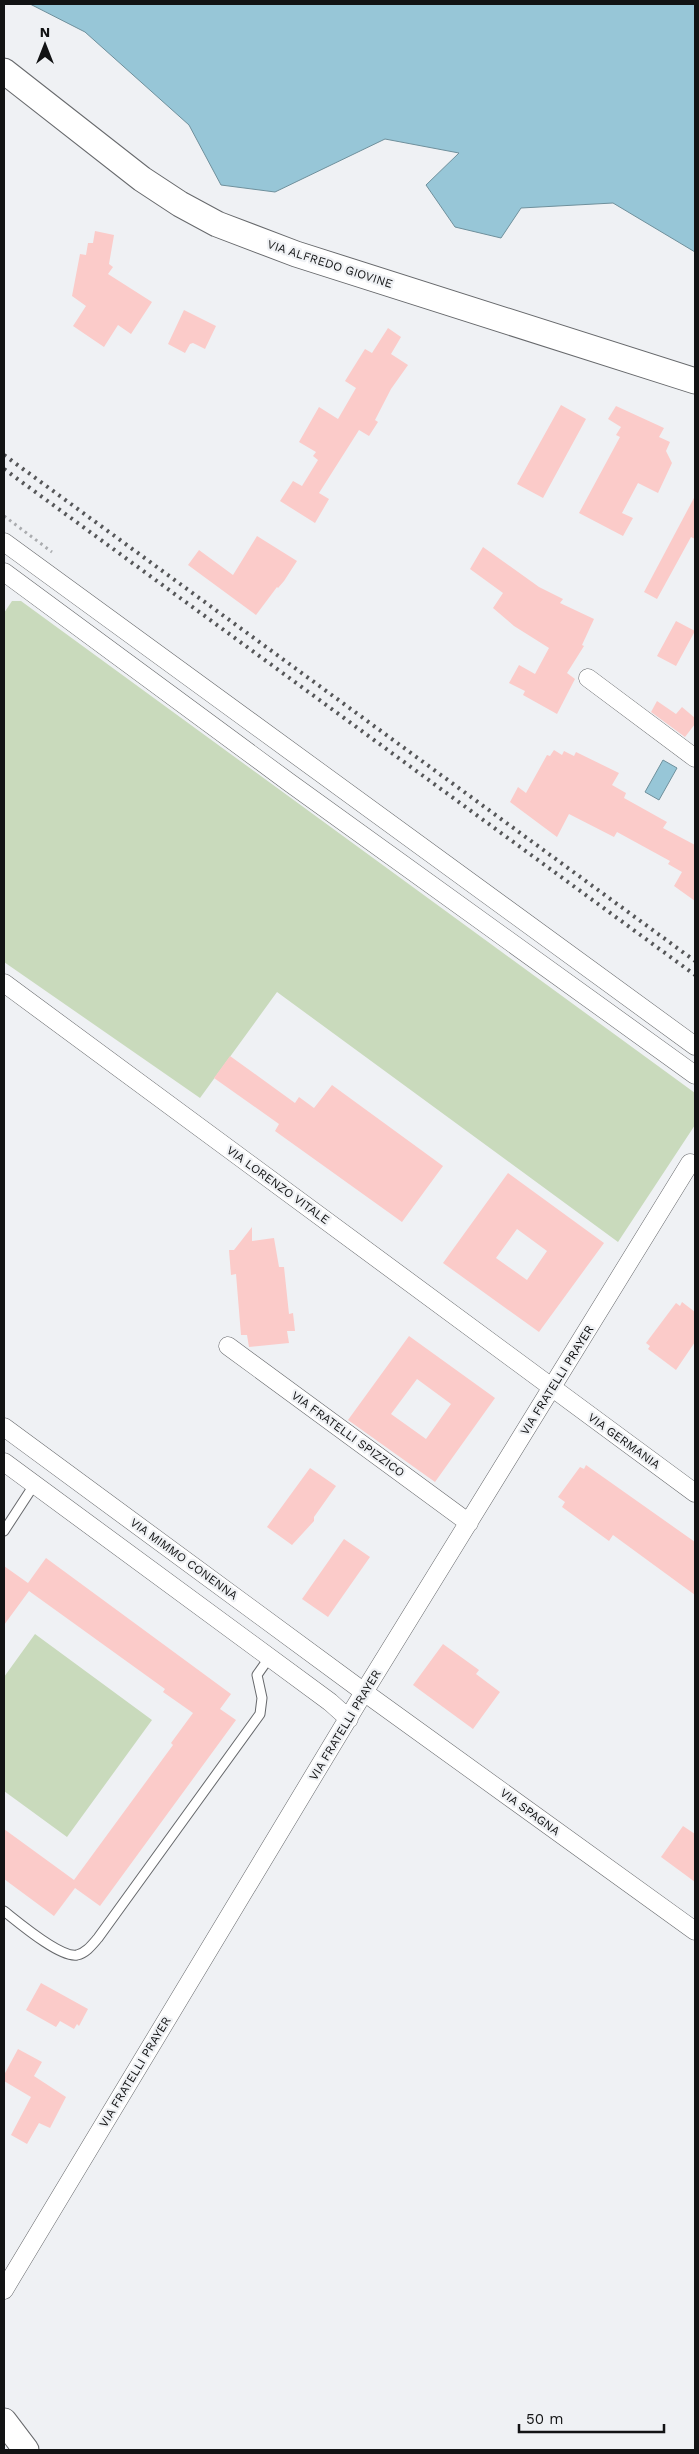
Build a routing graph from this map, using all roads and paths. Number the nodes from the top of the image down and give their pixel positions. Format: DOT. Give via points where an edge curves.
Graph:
graph roads {
  1 [pos="4,70"];
  2 [pos="695,381"];
  3 [pos="4,542"];
  4 [pos="20,554"];
  5 [pos="4,573"];
  6 [pos="588,678"];
  7 [pos="695,758"];
  8 [pos="4,983"];
  9 [pos="695,1046"];
  10 [pos="695,1075"];
  11 [pos="690,1163"];
  12 [pos="228,1346"];
  13 [pos="552,1388"];
  14 [pos="4,1427"];
  15 [pos="22,1441"];
  16 [pos="51,1462"];
  17 [pos="6,1463"];
  18 [pos="34,1485"];
  19 [pos="695,1493"];
  20 [pos="469,1523"];
  21 [pos="4,1531"];
  22 [pos="269,1658"];
  23 [pos="364,1692"];
  24 [pos="349,1719"];
  25 [pos="4,1911"];
  26 [pos="695,1931"];
  27 [pos="4,2290"];
  28 [pos="4,2421"];
  29 [pos="26,2450"];
  1 -- 2 [label="main road, VIA ALFREDO GIOVINE" via="142,179 217,224 296,254"];
  3 -- 4 [label="street"];
  4 -- 5 [label="street"];
  4 -- 9 [label="street"];
  5 -- 10 [label="street"];
  6 -- 7 [label="street"];
  8 -- 13 [label="street, VIA LORENZO VITALE"];
  11 -- 13 [label="street, VIA FRATELLI PRAYER"];
  12 -- 20 [label="street, VIA FRATELLI SPIZZICO"];
  13 -- 19 [label="street, VIA GERMANIA"];
  13 -- 20 [label="street, VIA FRATELLI PRAYER"];
  14 -- 15 [label="street, VIA MIMMO CONENNA"];
  15 -- 16 [label="street, VIA MIMMO CONENNA"];
  15 -- 17 [label="street"];
  16 -- 18 [label="street"];
  16 -- 23 [label="street, VIA MIMMO CONENNA"];
  17 -- 18 [label="street"];
  18 -- 21 [label="lane"];
  18 -- 22 [label="street"];
  20 -- 23 [label="street, VIA FRATELLI PRAYER"];
  22 -- 24 [label="street"];
  22 -- 25 [label="lane" via="256,1676 262,1698 260,1714 86,1951 78,1955 69,1954 48,1944"];
  23 -- 24 [label="street, VIA FRATELLI PRAYER"];
  23 -- 26 [label="street, VIA SPAGNA"];
  24 -- 27 [label="street, VIA FRATELLI PRAYER"];
  28 -- 29 [label="main road"];
}
